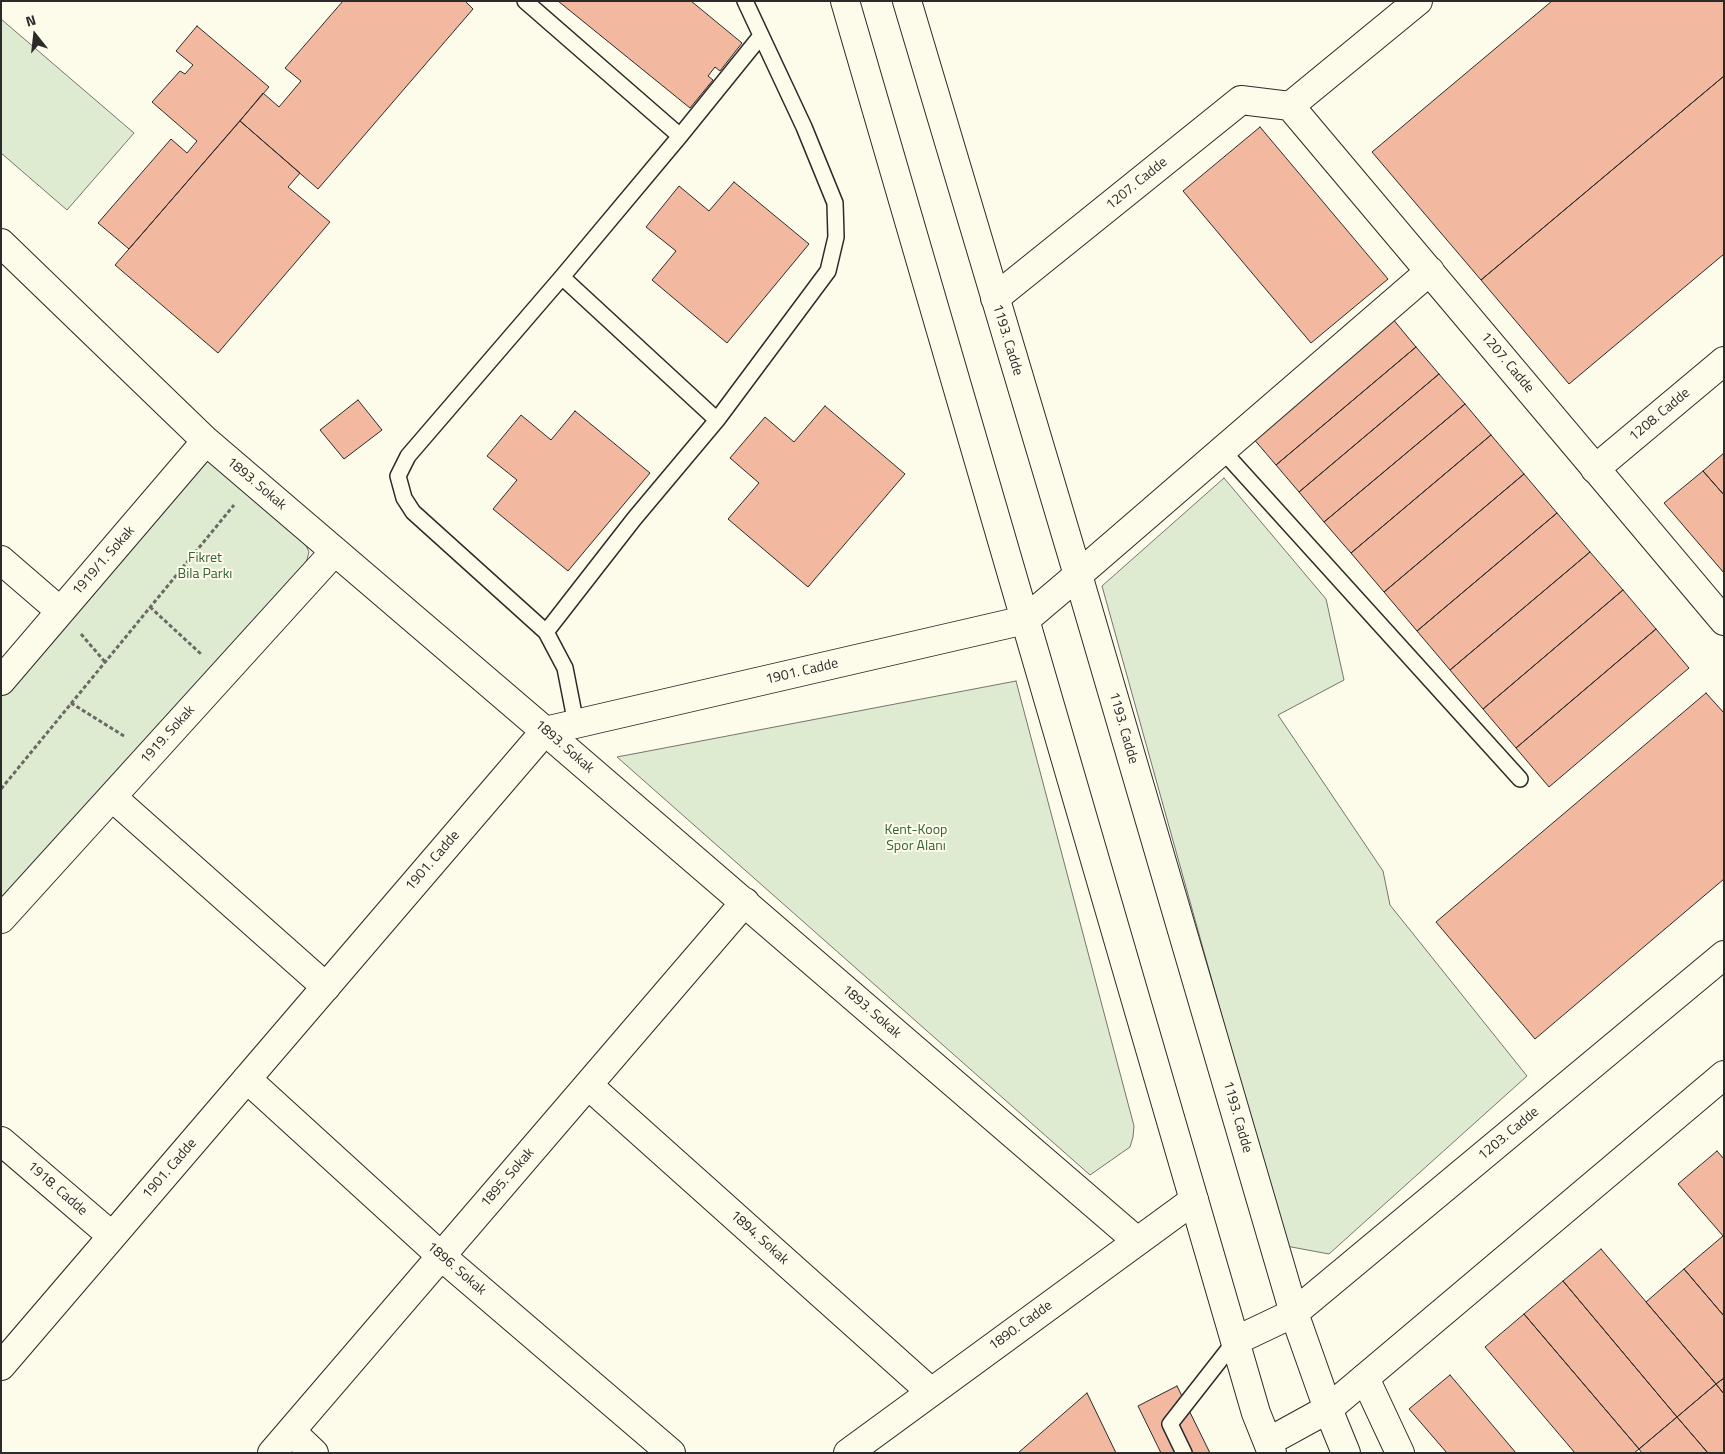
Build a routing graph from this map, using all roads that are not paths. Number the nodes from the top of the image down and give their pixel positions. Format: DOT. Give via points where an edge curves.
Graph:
graph roads {
  1 [pos="525,1"];
  2 [pos="745,1"];
  3 [pos="845,1"];
  4 [pos="907,1"];
  5 [pos="1418,1"];
  6 [pos="760,37"];
  7 [pos="1290,106"];
  8 [pos="680,136"];
  9 [pos="1,243"];
  10 [pos="1430,271"];
  11 [pos="562,277"];
  12 [pos="995,298"];
  13 [pos="1724,362"];
  14 [pos="717,420"];
  15 [pos="206,441"];
  16 [pos="1222,450"];
  17 [pos="1596,469"];
  18 [pos="335,551"];
  19 [pos="1,560"];
  20 [pos="1078,575"];
  21 [pos="60,611"];
  22 [pos="1025,620"];
  23 [pos="1724,621"];
  24 [pos="546,632"];
  25 [pos="1,680"];
  26 [pos="576,724"];
  27 [pos="546,731"];
  28 [pos="1520,779"];
  29 [pos="112,797"];
  30 [pos="745,902"];
  31 [pos="1,919"];
  32 [pos="1724,955"];
  33 [pos="326,987"];
  34 [pos="1724,1075"];
  35 [pos="247,1079"];
  36 [pos="588,1085"];
  37 [pos="1,1141"];
  38 [pos="1194,1200"];
  39 [pos="112,1236"];
  40 [pos="1137,1241"];
  41 [pos="441,1256"];
  42 [pos="1294,1313"];
  43 [pos="1235,1341"];
  44 [pos="1,1366"];
  45 [pos="1365,1378"];
  46 [pos="931,1392"];
  47 [pos="1328,1409"];
  48 [pos="290,1431"];
  49 [pos="1270,1447"];
  50 [pos="272,1453"];
  51 [pos="314,1453"];
  52 [pos="671,1453"];
  53 [pos="848,1453"];
  54 [pos="1184,1453"];
  55 [pos="1346,1453"];
  56 [pos="1400,1453"];
  1 -- 8 [label="lane"];
  2 -- 6 [label="lane"];
  3 -- 22 [label="street"];
  4 -- 12 [label="street, 1193. Cadde"];
  5 -- 7 [label="street"];
  6 -- 8 [label="lane"];
  6 -- 14 [label="lane" via="804,127 836,203 836,237 828,270"];
  7 -- 10 [label="street, 1207. Cadde"];
  7 -- 12 [label="street, 1207. Cadde" via="1241,100"];
  8 -- 11 [label="lane"];
  9 -- 15 [label="street, 1893. Sokak"];
  10 -- 16 [label="street"];
  10 -- 17 [label="street, 1207. Cadde"];
  11 -- 14 [label="lane"];
  11 -- 24 [label="lane" via="408,456 398,476 404,498 413,512"];
  12 -- 20 [label="street, 1193. Cadde"];
  13 -- 17 [label="street, 1208. Cadde"];
  14 -- 24 [label="lane"];
  15 -- 18 [label="street, 1893. Sokak"];
  15 -- 21 [label="street, 1919/1. Sokak"];
  16 -- 20 [label="street"];
  16 -- 28 [label="lane"];
  17 -- 23 [label="street, 1207. Cadde"];
  18 -- 27 [label="street, 1893. Sokak"];
  18 -- 29 [label="street, 1919. Sokak"];
  19 -- 21 [label="street"];
  20 -- 22 [label="street"];
  20 -- 42 [label="street, 1193. Cadde"];
  21 -- 25 [label="street, 1919/1. Sokak"];
  22 -- 26 [label="street, 1901. Cadde"];
  22 -- 38 [label="street"];
  24 -- 26 [label="lane" via="565,668"];
  26 -- 27 [label="street, 1901. Cadde"];
  27 -- 30 [label="street, 1893. Sokak"];
  27 -- 33 [label="street, 1901. Cadde"];
  29 -- 31 [label="street, 1919. Sokak"];
  29 -- 33 [label="street"];
  30 -- 36 [label="street, 1895. Sokak"];
  30 -- 40 [label="street, 1893. Sokak"];
  32 -- 42 [label="street, 1203. Cadde"];
  33 -- 35 [label="street, 1901. Cadde"];
  34 -- 45 [label="street"];
  35 -- 39 [label="street, 1901. Cadde"];
  35 -- 41 [label="street, 1896. Sokak"];
  36 -- 41 [label="street, 1895. Sokak"];
  36 -- 46 [label="street, 1894. Sokak"];
  37 -- 39 [label="street, 1918. Cadde"];
  38 -- 40 [label="street, 1890. Cadde"];
  38 -- 43 [label="street"];
  39 -- 44 [label="street, 1901. Cadde"];
  40 -- 46 [label="street, 1890. Cadde"];
  41 -- 48 [label="street, 1895. Sokak"];
  41 -- 52 [label="street, 1896. Sokak"];
  42 -- 43 [label="street, 1203. Cadde"];
  42 -- 47 [label="street, 1193. Cadde"];
  43 -- 49 [label="street" via="1256,1413"];
  43 -- 54 [label="lane" via="1170,1424"];
  45 -- 47 [label="street"];
  45 -- 56 [label="street"];
  46 -- 53 [label="street, 1890. Cadde"];
  47 -- 49 [label="street"];
  47 -- 55 [label="street, 1193. Cadde"];
  48 -- 50 [label="street, 1895. Sokak"];
  48 -- 51 [label="street"];
}
